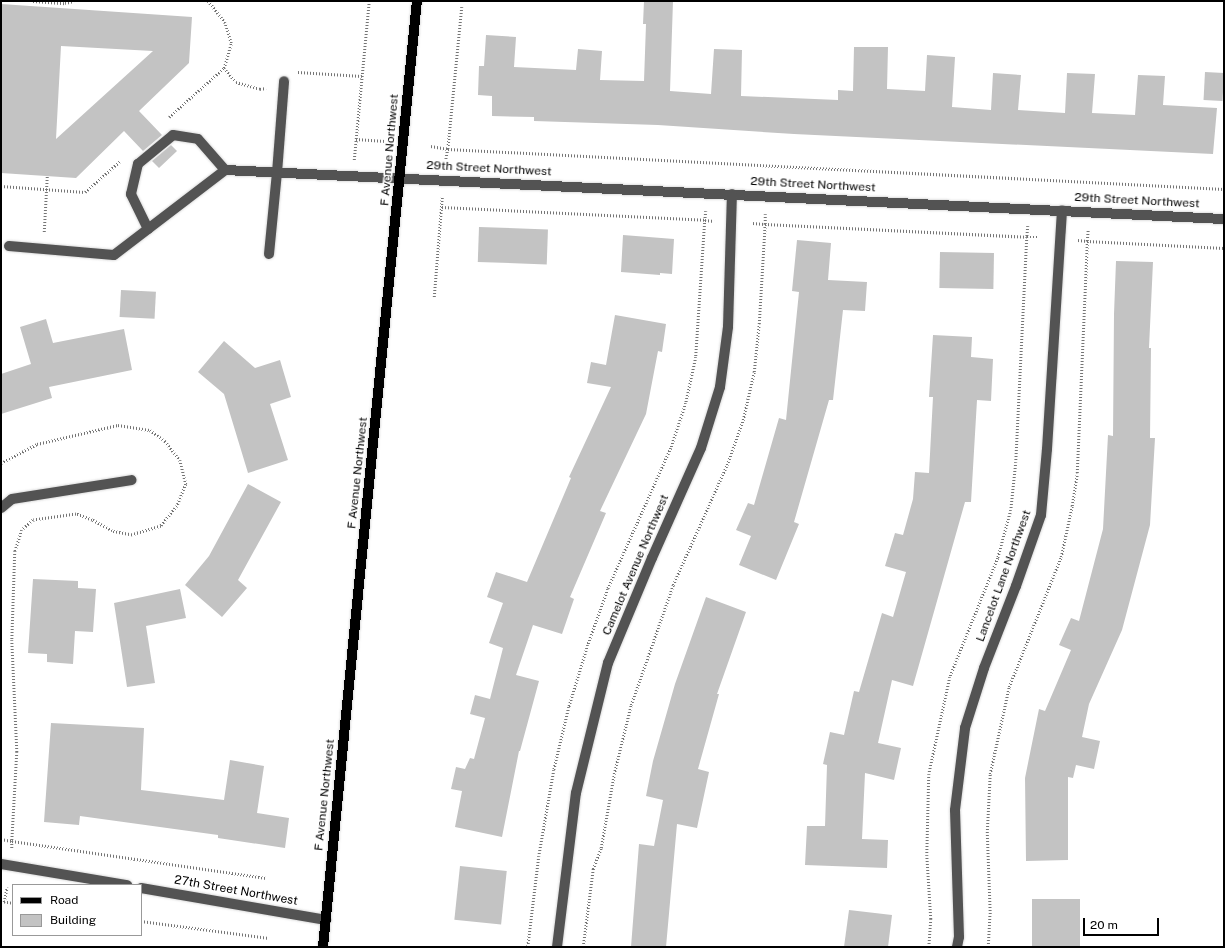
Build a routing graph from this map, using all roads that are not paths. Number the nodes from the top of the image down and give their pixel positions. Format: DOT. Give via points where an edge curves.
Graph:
graph roads {
  1 [pos="417,1"];
  2 [pos="284,80"];
  3 [pos="225,170"];
  4 [pos="277,173"];
  5 [pos="400,178"];
  6 [pos="732,194"];
  7 [pos="1062,210"];
  8 [pos="1224,219"];
  9 [pos="148,229"];
  10 [pos="9,246"];
  11 [pos="269,254"];
  12 [pos="132,480"];
  13 [pos="1,508"];
  14 [pos="1,864"];
  15 [pos="121,884"];
  16 [pos="142,888"];
  17 [pos="326,920"];
  18 [pos="323,947"];
  19 [pos="557,947"];
  20 [pos="957,947"];
  1 -- 5 [label="main road, F Avenue Northwest"];
  2 -- 4 [label="street"];
  3 -- 4 [label="street, 29th Street Northwest"];
  3 -- 9 [label="street"];
  3 -- 9 [label="street" via="198,139 173,135 138,164 131,194"];
  4 -- 5 [label="street, 29th Street Northwest"];
  4 -- 11 [label="street"];
  5 -- 6 [label="street, 29th Street Northwest"];
  5 -- 17 [label="main road, F Avenue Northwest"];
  6 -- 7 [label="street, 29th Street Northwest"];
  6 -- 19 [label="street, Camelot Avenue Northwest" via="728,327 720,387 701,448 608,663 576,793"];
  7 -- 8 [label="street, 29th Street Northwest"];
  7 -- 20 [label="street, Lancelot Lane Northwest" via="1048,450 1041,514 984,668 965,728 955,810 959,937"];
  9 -- 10 [label="street" via="114,255"];
  12 -- 13 [label="street" via="12,499"];
  14 -- 15 [label="street"];
  16 -- 17 [label="street, 27th Street Northwest"];
  17 -- 18 [label="main road, F Avenue Northwest"];
}
